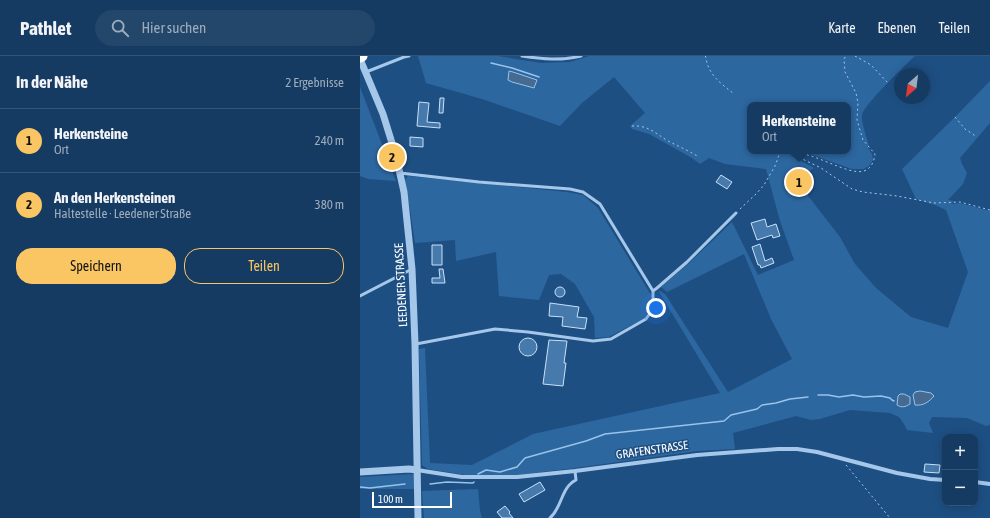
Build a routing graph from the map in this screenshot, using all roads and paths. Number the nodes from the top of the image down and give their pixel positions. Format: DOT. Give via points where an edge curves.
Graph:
graph roads {
  1 [pos="409,56"];
  2 [pos="522,56"];
  3 [pos="581,56"];
  4 [pos="705,56"];
  5 [pos="846,56"];
  6 [pos="856,56"];
  7 [pos="361,57"];
  8 [pos="366,72"];
  9 [pos="888,83"];
  10 [pos="733,93"];
  11 [pos="955,117"];
  12 [pos="632,126"];
  13 [pos="977,137"];
  14 [pos="780,154"];
  15 [pos="792,154"];
  16 [pos="806,154"];
  17 [pos="699,156"];
  18 [pos="400,173"];
  19 [pos="990,210"];
  20 [pos="736,213"];
  21 [pos="412,269"];
  22 [pos="653,291"];
  23 [pos="360,296"];
  24 [pos="415,344"];
  25 [pos="843,459"];
  26 [pos="417,470"];
  27 [pos="575,471"];
  28 [pos="360,472"];
  29 [pos="942,480"];
  30 [pos="978,482"];
  31 [pos="990,484"];
  32 [pos="418,518"];
  33 [pos="550,518"];
  34 [pos="890,518"];
  1 -- 8 [label="lane"];
  2 -- 3 [label="lane" via="569,59"];
  4 -- 10 [label="path" via="708,68"];
  5 -- 16 [label="path" via="845,72 856,93 858,103 857,120 863,140 875,154 874,161 863,171 852,170"];
  6 -- 9 [label="path" via="871,65"];
  7 -- 8 [label="street, LEEDENER STRASSE"];
  8 -- 18 [label="street, LEEDENER STRASSE" via="383,114"];
  11 -- 13 [label="path" via="965,129"];
  12 -- 17 [label="path" via="656,132"];
  14 -- 20 [label="path" via="764,185"];
  15 -- 19 [label="path" via="821,168 852,189 934,203 960,202"];
  18 -- 21 [label="street, LEEDENER STRASSE"];
  18 -- 22 [label="lane" via="583,192 600,204"];
  20 -- 22 [label="lane" via="687,262"];
  21 -- 23 [label="lane"];
  21 -- 24 [label="street, LEEDENER STRASSE"];
  22 -- 24 [label="lane" via="653,308 646,319 611,339 593,342 495,329"];
  24 -- 26 [label="street, LEEDENER STRASSE"];
  25 -- 27 [label="street, GRAFENSTRASSE" via="817,452 778,449 697,455"];
  25 -- 29 [label="street, GRAFENSTRASSE" via="897,473"];
  25 -- 34 [label="path"];
  26 -- 27 [label="street, GRAFENSTRASSE" via="462,477 517,478"];
  26 -- 28 [label="street, GRAFENSTRASSE"];
  26 -- 32 [label="street, LEEDENER STRASSE"];
  27 -- 33 [label="lane" via="576,480 571,482"];
  30 -- 31 [label="street"];
}
